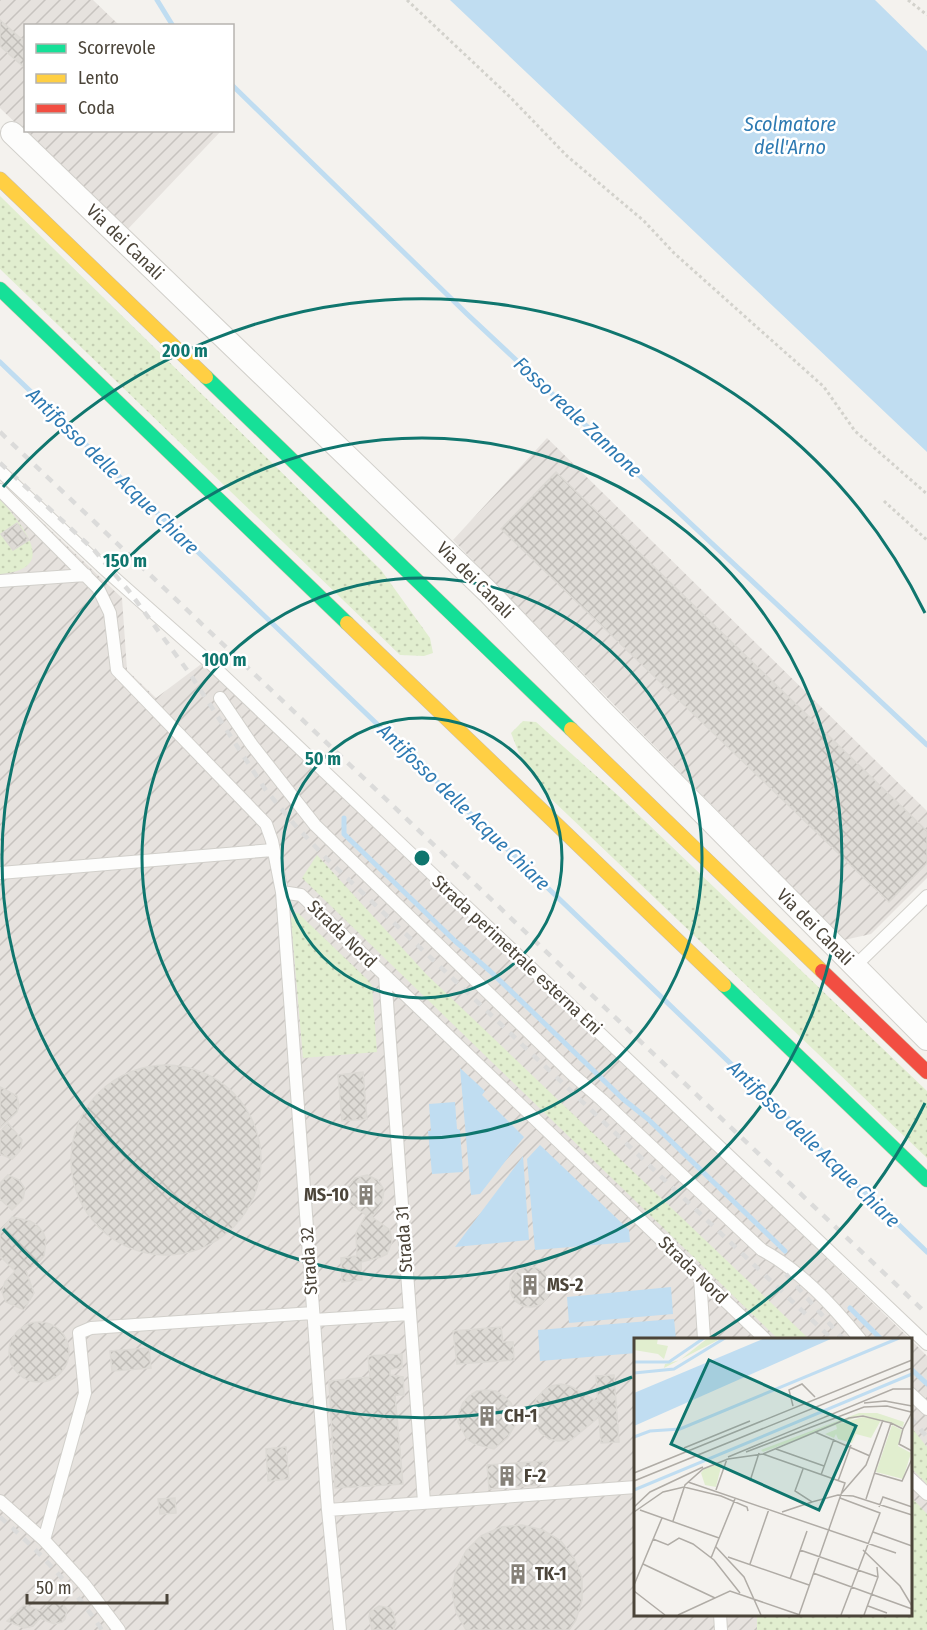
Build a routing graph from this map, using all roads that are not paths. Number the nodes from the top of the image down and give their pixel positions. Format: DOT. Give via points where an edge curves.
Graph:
graph roads {
  1 [pos="12,133"];
  2 [pos="0,179"];
  3 [pos="0,289"];
  4 [pos="0,471"];
  5 [pos="0,490"];
  6 [pos="86,575"];
  7 [pos="0,581"];
  8 [pos="220,698"];
  9 [pos="273,850"];
  10 [pos="0,873"];
  11 [pos="282,892"];
  12 [pos="927,896"];
  13 [pos="854,967"];
  14 [pos="385,975"];
  15 [pos="927,1039"];
  16 [pos="927,1072"];
  17 [pos="927,1180"];
  18 [pos="700,1277"];
  19 [pos="409,1314"];
  20 [pos="314,1317"];
  21 [pos="704,1338"];
  22 [pos="764,1338"];
  23 [pos="859,1338"];
  24 [pos="927,1344"];
  25 [pos="912,1395"];
  26 [pos="927,1409"];
  27 [pos="912,1480"];
  28 [pos="634,1487"];
  29 [pos="927,1494"];
  30 [pos="0,1501"];
  31 [pos="424,1502"];
  32 [pos="328,1509"];
  33 [pos="44,1540"];
  34 [pos="720,1615"];
  35 [pos="119,1630"];
  36 [pos="340,1630"];
  37 [pos="721,1630"];
  1 -- 13 [label="street, Via dei Canali" via="487,591"];
  2 -- 16 [label="highway"];
  3 -- 17 [label="highway"];
  4 -- 24 [label="lane, Strada perimetrale esterna Eni" via="208,661"];
  5 -- 6 [label="lane"];
  6 -- 7 [label="lane"];
  6 -- 9 [label="lane" via="111,613 117,670 266,824"];
  8 -- 23 [label="lane" via="315,825 572,1074 762,1250 809,1284"];
  9 -- 10 [label="lane"];
  9 -- 11 [label="lane"];
  11 -- 14 [label="lane, Strada Nord" via="301,895"];
  11 -- 20 [label="lane, Strada 32"];
  12 -- 13 [label="lane"];
  13 -- 15 [label="street, Via dei Canali"];
  14 -- 18 [label="lane, Strada Nord"];
  14 -- 19 [label="lane, Strada 31"];
  18 -- 21 [label="lane"];
  18 -- 22 [label="lane, Strada Nord"];
  19 -- 20 [label="lane"];
  19 -- 31 [label="lane, Strada 31"];
  20 -- 32 [label="lane, Strada 32"];
  20 -- 33 [label="lane" via="91,1328 79,1333 85,1393"];
  25 -- 26 [label="lane"];
  27 -- 29 [label="lane"];
  28 -- 31 [label="lane"];
  30 -- 33 [label="lane"];
  31 -- 32 [label="lane"];
  32 -- 36 [label="lane, Strada 32"];
  33 -- 35 [label="lane"];
  34 -- 37 [label="lane"];
}
